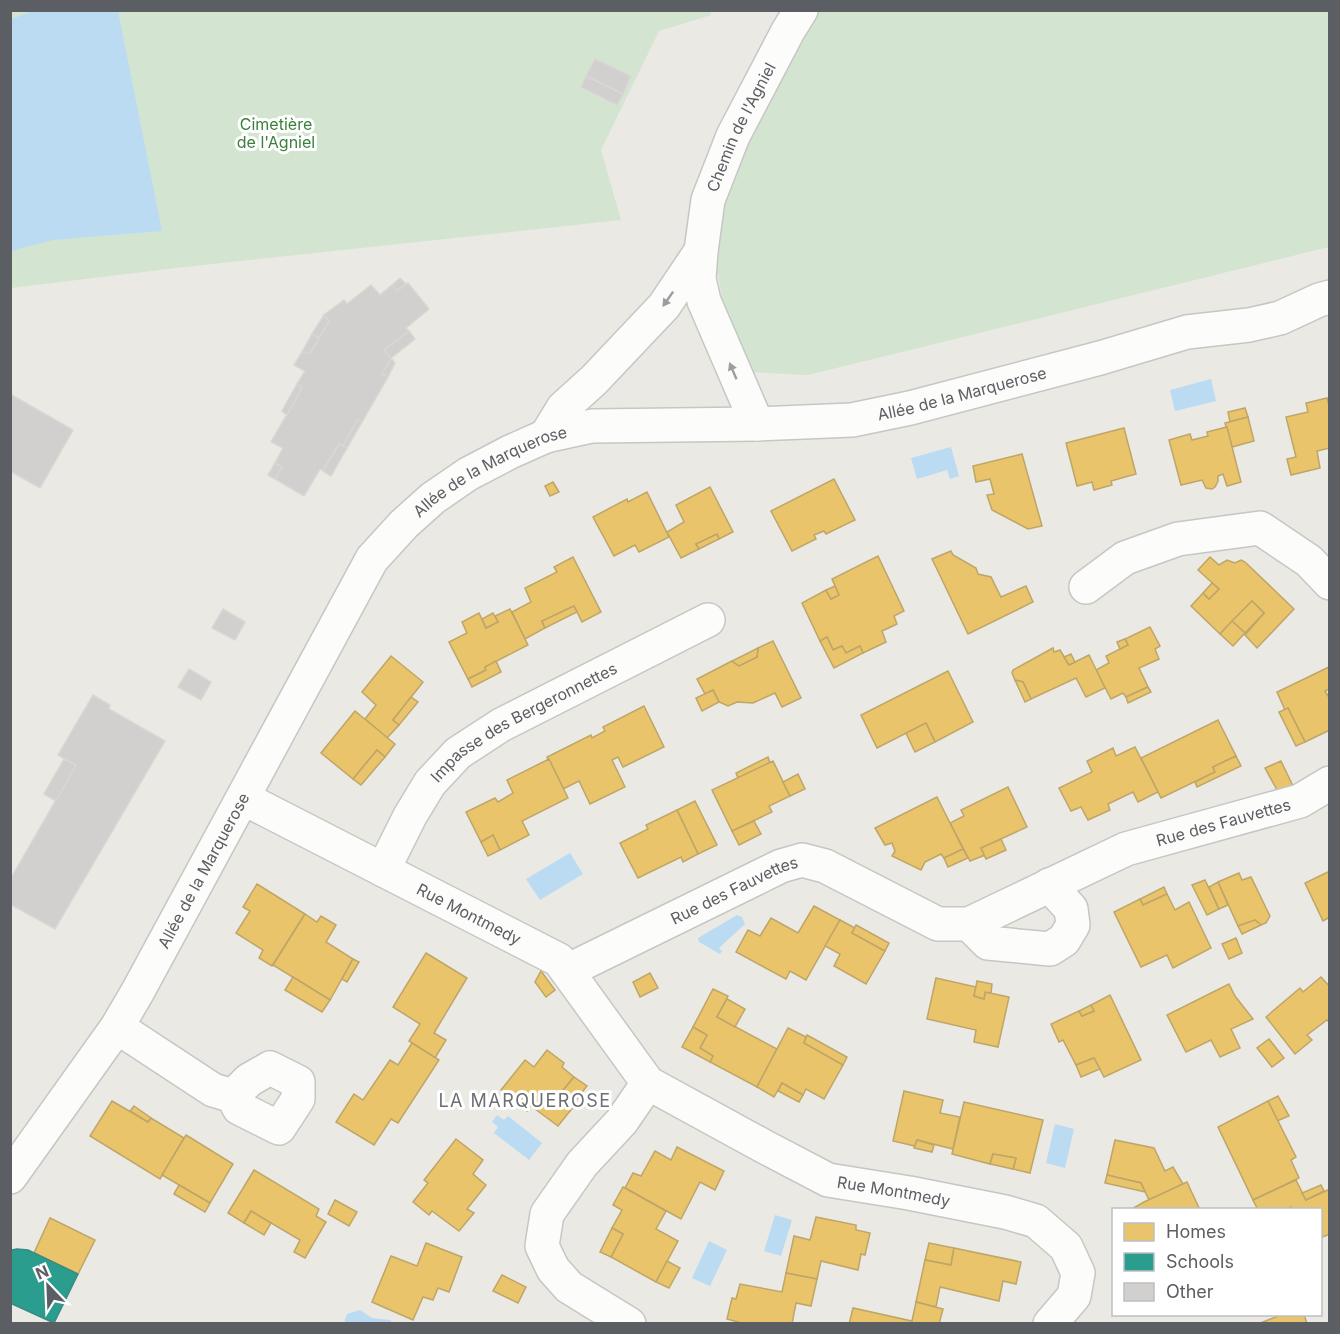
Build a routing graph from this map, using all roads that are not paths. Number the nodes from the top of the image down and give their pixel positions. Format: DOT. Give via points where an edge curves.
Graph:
graph roads {
  1 [pos="801,10"];
  2 [pos="701,251"];
  3 [pos="1329,297"];
  4 [pos="757,424"];
  5 [pos="546,436"];
  6 [pos="1329,583"];
  7 [pos="1086,587"];
  8 [pos="708,620"];
  9 [pos="1329,783"];
  10 [pos="243,798"];
  11 [pos="383,870"];
  12 [pos="1049,885"];
  13 [pos="969,924"];
  14 [pos="567,971"];
  15 [pos="117,1027"];
  16 [pos="648,1083"];
  17 [pos="233,1096"];
  18 [pos="10,1177"];
  19 [pos="630,1323"];
  20 [pos="1050,1323"];
  1 -- 2 [label="street, Chemin de l'Agniel" via="733,136 708,200"];
  4 -- 2 [label="street, Chemin de l'Agniel, one-way" via="704,301 699,279"];
  2 -- 5 [label="street, Chemin de l'Agniel, one-way" via="664,306 563,408"];
  3 -- 4 [label="street, Allée de la Marquerose" via="1249,326 1187,332 910,408 852,420"];
  4 -- 5 [label="street, Allée de la Marquerose" via="592,426"];
  5 -- 10 [label="street, Allée de la Marquerose" via="468,474 433,498 372,559"];
  6 -- 7 [label="street" via="1309,561 1260,528 1178,539 1125,558"];
  8 -- 11 [label="street, Impasse des Bergeronnettes" via="501,725 458,753 430,783"];
  9 -- 12 [label="street, Rue des Fauvettes" via="1300,801 1126,849"];
  10 -- 11 [label="street, Rue Montmedy"];
  10 -- 15 [label="street, Allée de la Marquerose"];
  11 -- 14 [label="street, Rue Montmedy" via="559,960"];
  12 -- 13 [label="street, Rue des Fauvettes"];
  12 -- 13 [label="street" via="1071,909 1073,925 1064,940 1050,949 987,943"];
  13 -- 14 [label="street, Rue des Fauvettes" via="938,924 825,866 802,860 781,866"];
  14 -- 16 [label="street, Rue Montmedy"];
  15 -- 17 [label="street" via="213,1090"];
  15 -- 18 [label="street, Allée de la Marquerose"];
  16 -- 19 [label="street" via="547,1214 542,1246 553,1269 570,1287"];
  16 -- 20 [label="street, Rue Montmedy" via="828,1180 1036,1221 1066,1247 1078,1273 1074,1296"];
}
